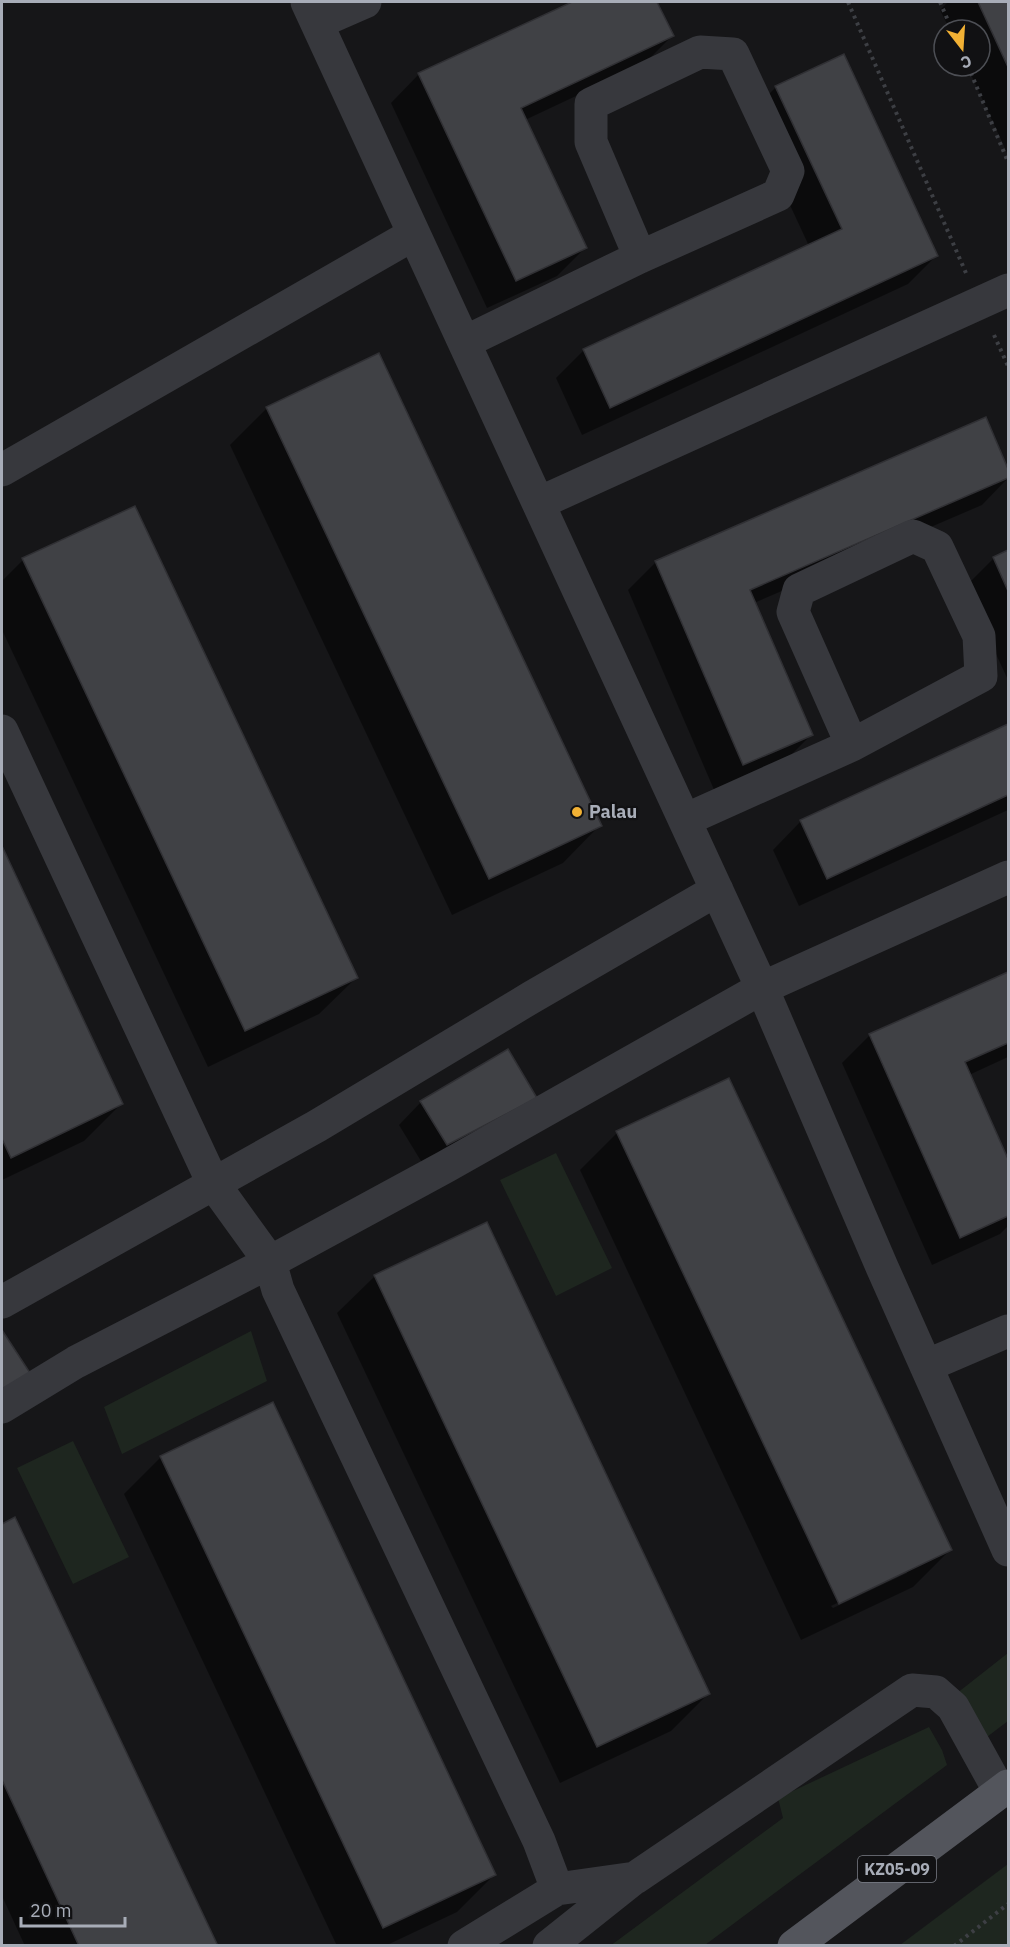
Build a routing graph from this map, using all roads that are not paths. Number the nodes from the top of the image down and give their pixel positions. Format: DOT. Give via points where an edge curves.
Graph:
graph roads {
  1 [pos="365,2"];
  2 [pos="312,12"];
  3 [pos="414,234"];
  4 [pos="640,257"];
  5 [pos="1008,290"];
  6 [pos="465,342"];
  7 [pos="2,470"];
  8 [pos="538,503"];
  9 [pos="2,731"];
  10 [pos="852,745"];
  11 [pos="685,820"];
  12 [pos="1008,877"];
  13 [pos="717,890"];
  14 [pos="762,988"];
  15 [pos="213,1183"];
  16 [pos="270,1262"];
  17 [pos="2,1302"];
  18 [pos="1008,1331"];
  19 [pos="926,1366"];
  20 [pos="2,1407"];
  21 [pos="1008,1550"];
  22 [pos="1004,1789"];
  23 [pos="635,1878"];
  24 [pos="557,1889"];
  25 [pos="464,1946"];
  26 [pos="549,1946"];
  27 [pos="794,1946"];
  1 -- 2 [label="street"];
  2 -- 3 [label="street"];
  3 -- 6 [label="street"];
  3 -- 7 [label="street"];
  4 -- 4 [label="street" via="778,195 788,171 733,54 700,52 591,104 591,142"];
  4 -- 6 [label="street"];
  5 -- 8 [label="street"];
  6 -- 8 [label="street"];
  8 -- 11 [label="street"];
  9 -- 15 [label="street"];
  10 -- 10 [label="street" via="981,676 979,636 937,547 913,536 799,590 793,612"];
  10 -- 11 [label="street"];
  11 -- 13 [label="street"];
  12 -- 14 [label="street"];
  13 -- 14 [label="street"];
  13 -- 15 [label="street"];
  14 -- 16 [label="street"];
  14 -- 19 [label="street"];
  15 -- 16 [label="street"];
  15 -- 17 [label="street"];
  16 -- 20 [label="street" via="76,1362"];
  16 -- 24 [label="street" via="278,1290 539,1841"];
  18 -- 19 [label="street"];
  19 -- 21 [label="street"];
  22 -- 23 [label="street" via="953,1707 936,1692 912,1690"];
  22 -- 27 [label="main road, KZ05-09"];
  23 -- 24 [label="street"];
  23 -- 26 [label="street"];
  24 -- 25 [label="street"];
}
